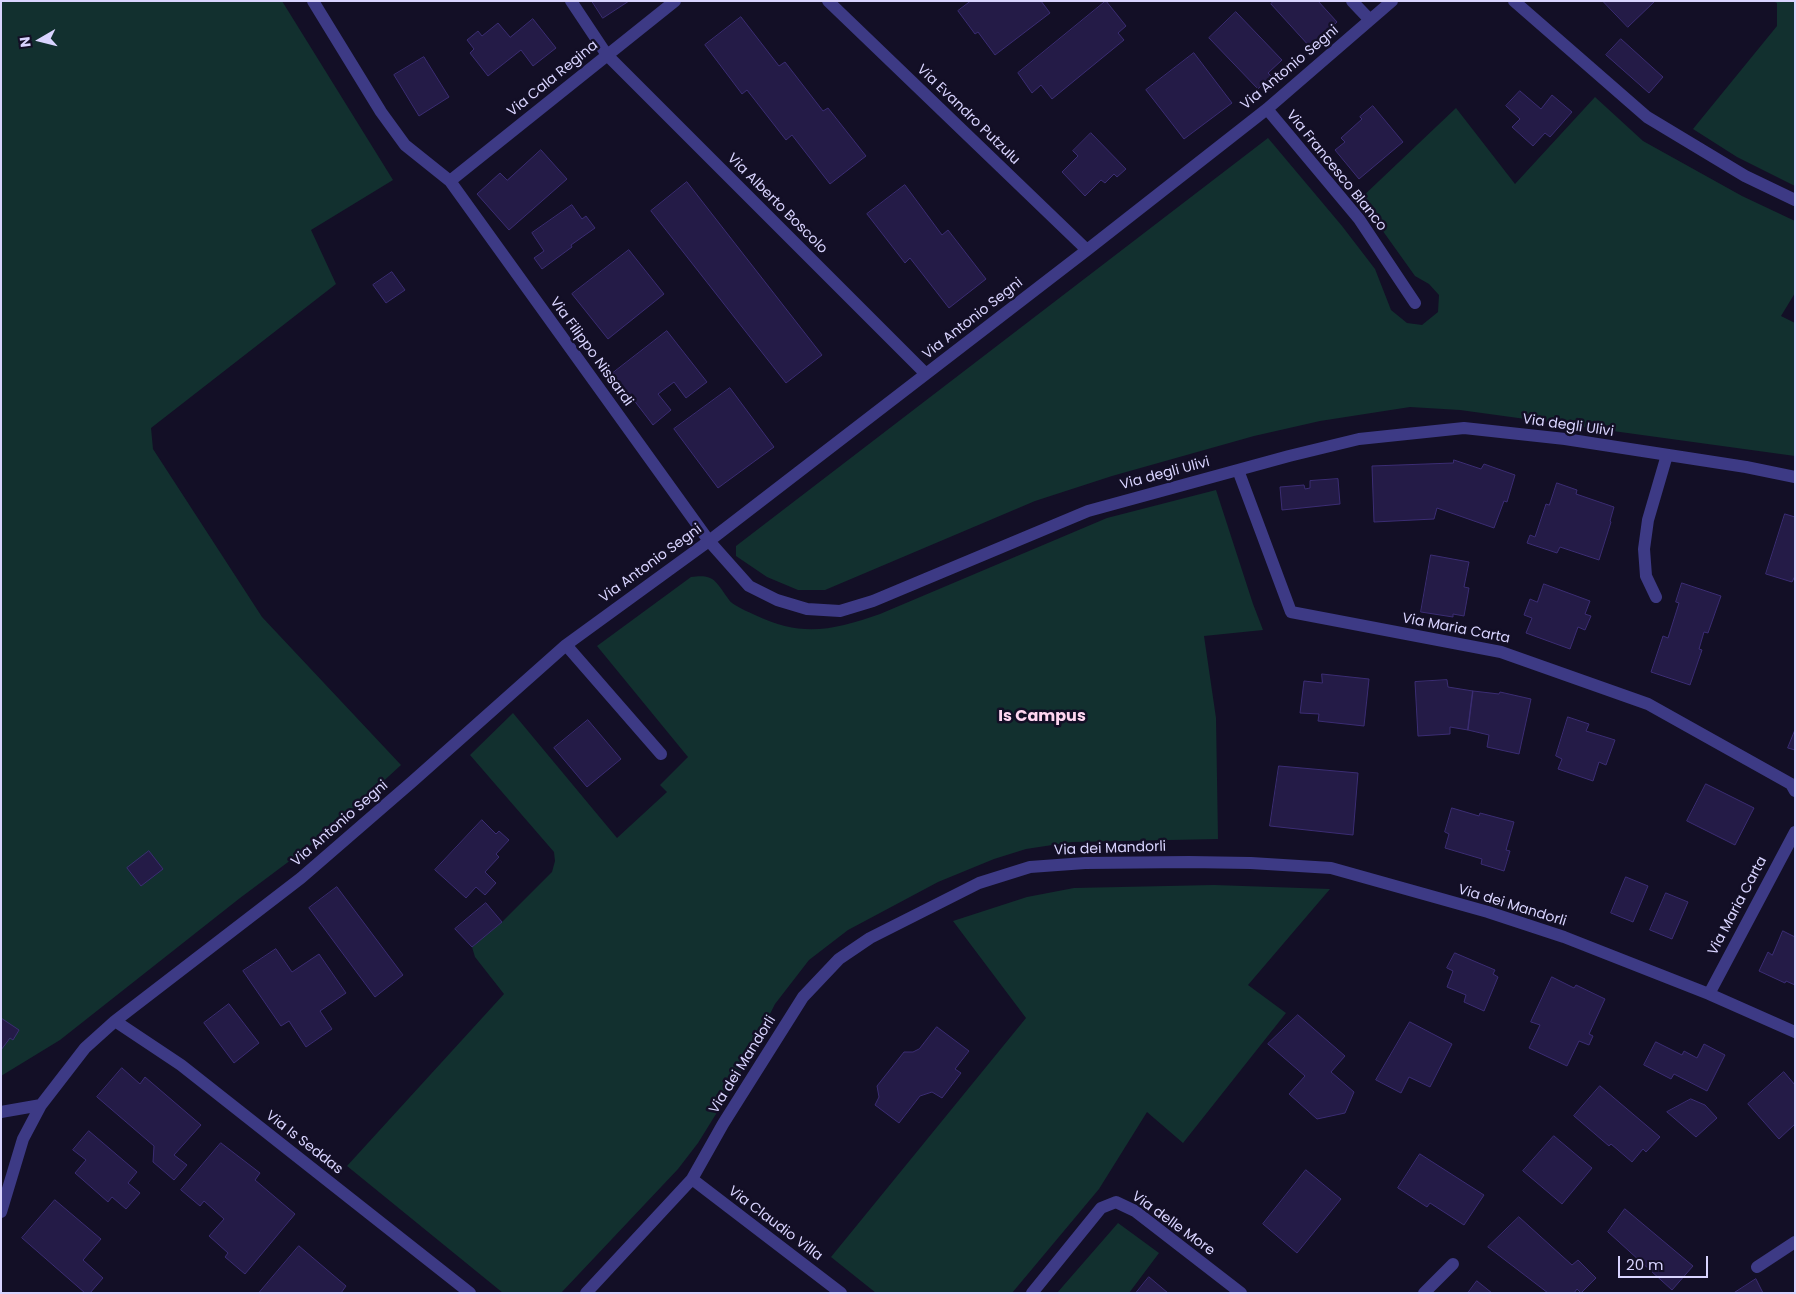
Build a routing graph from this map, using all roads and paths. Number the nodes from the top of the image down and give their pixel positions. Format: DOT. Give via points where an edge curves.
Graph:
graph roads {
  1 [pos="313,1"];
  2 [pos="571,1"];
  3 [pos="675,1"];
  4 [pos="828,1"];
  5 [pos="1352,1"];
  6 [pos="1392,1"];
  7 [pos="1514,1"];
  8 [pos="1370,20"];
  9 [pos="607,55"];
  10 [pos="1267,109"];
  11 [pos="450,181"];
  12 [pos="1795,200"];
  13 [pos="1087,250"];
  14 [pos="1415,303"];
  15 [pos="926,374"];
  16 [pos="1667,455"];
  17 [pos="1238,470"];
  18 [pos="1795,476"];
  19 [pos="709,541"];
  20 [pos="1656,597"];
  21 [pos="566,645"];
  22 [pos="661,754"];
  23 [pos="1795,791"];
  24 [pos="1795,832"];
  25 [pos="1709,994"];
  26 [pos="115,1021"];
  27 [pos="1795,1032"];
  28 [pos="41,1105"];
  29 [pos="1,1112"];
  30 [pos="692,1178"];
  31 [pos="1,1212"];
  32 [pos="1795,1242"];
  33 [pos="1453,1264"];
  34 [pos="1757,1268"];
  35 [pos="470,1293"];
  36 [pos="586,1293"];
  37 [pos="841,1293"];
  38 [pos="1032,1293"];
  39 [pos="1241,1293"];
  40 [pos="1424,1293"];
  1 -- 11 [label="street, Via Filippo Nissardi" via="405,145"];
  2 -- 9 [label="street, Via Alberto Boscolo"];
  3 -- 9 [label="street, Via Cala Regina"];
  4 -- 13 [label="street, Via Evandro Putzulu"];
  5 -- 8 [label="street"];
  6 -- 8 [label="street, Via Antonio Segni"];
  7 -- 12 [label="street" via="1647,117 1744,176"];
  8 -- 10 [label="street, Via Antonio Segni"];
  9 -- 11 [label="street, Via Cala Regina"];
  9 -- 15 [label="street, Via Alberto Boscolo"];
  10 -- 13 [label="street, Via Antonio Segni"];
  10 -- 14 [label="street, Via Francesco Blanco" via="1358,218"];
  11 -- 19 [label="street, Via Filippo Nissardi"];
  13 -- 15 [label="street, Via Antonio Segni"];
  15 -- 19 [label="street, Via Antonio Segni"];
  16 -- 17 [label="street, Via degli Ulivi" via="1464,428 1359,439"];
  16 -- 18 [label="street, Via degli Ulivi"];
  16 -- 20 [label="street" via="1648,520 1644,549 1646,576"];
  17 -- 19 [label="street, Via degli Ulivi" via="1088,511 840,611 807,609 776,600 749,586"];
  17 -- 23 [label="street, Via Maria Carta" via="1291,612 1501,652 1554,670 1648,704 1791,784"];
  19 -- 21 [label="street, Via Antonio Segni"];
  21 -- 22 [label="street"];
  21 -- 26 [label="street, Via Antonio Segni" via="301,878"];
  24 -- 25 [label="street, Via Maria Carta"];
  25 -- 27 [label="street, Via dei Mandorli"];
  25 -- 30 [label="street, Via dei Mandorli" via="1564,937 1331,868 1189,862 1085,862 1030,867 979,883 870,938 839,959 803,998"];
  26 -- 28 [label="street, Via Antonio Segni" via="85,1048"];
  26 -- 35 [label="street, Via Is Seddas" via="181,1065"];
  28 -- 29 [label="street"];
  28 -- 31 [label="street, Via Antonio Segni" via="23,1139"];
  30 -- 36 [label="street, Via dei Mandorli"];
  30 -- 37 [label="street, Via Claudio Villa"];
  32 -- 34 [label="street"];
  33 -- 40 [label="street"];
  38 -- 39 [label="street, Via delle More" via="1100,1208 1116,1202 1135,1211"];
}
